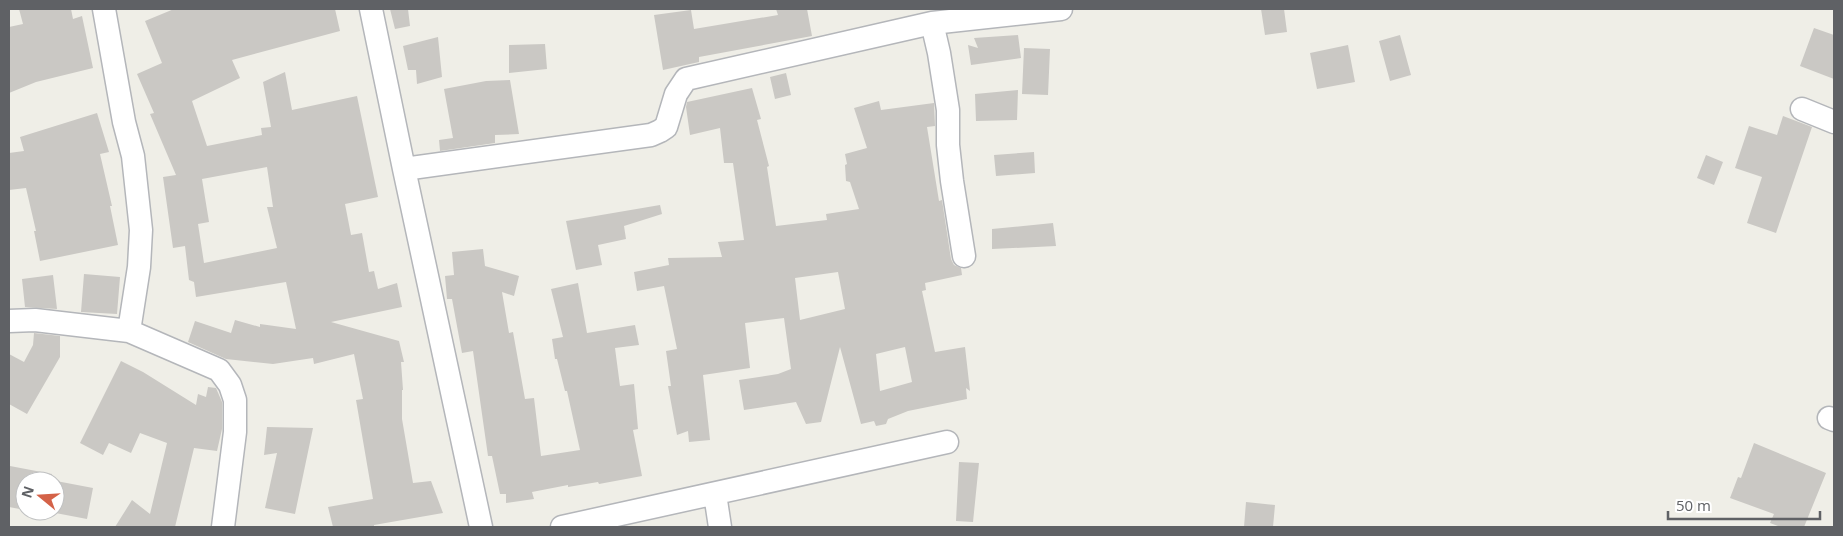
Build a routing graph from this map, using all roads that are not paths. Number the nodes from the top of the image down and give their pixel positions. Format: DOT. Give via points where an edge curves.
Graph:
graph roads {
  1 [pos="104,9"];
  2 [pos="371,9"];
  3 [pos="1061,9"];
  4 [pos="932,22"];
  5 [pos="1802,110"];
  6 [pos="1834,122"];
  7 [pos="404,169"];
  8 [pos="964,256"];
  9 [pos="9,321"];
  10 [pos="129,331"];
  11 [pos="947,442"];
  12 [pos="715,494"];
  13 [pos="223,527"];
  14 [pos="481,527"];
  15 [pos="562,527"];
  16 [pos="720,527"];
  1 -- 10 [label="street" via="124,122 134,156 141,230"];
  2 -- 7 [label="street"];
  3 -- 4 [label="street"];
  4 -- 7 [label="street" via="686,79 676,94 666,126 650,134"];
  4 -- 8 [label="street" via="948,110 948,145"];
  5 -- 6 [label="street"];
  7 -- 14 [label="street"];
  9 -- 10 [label="street" via="35,320"];
  10 -- 13 [label="street" via="219,370 230,385 235,400 236,432"];
  11 -- 12 [label="street"];
  12 -- 15 [label="street"];
  12 -- 16 [label="street"];
}
